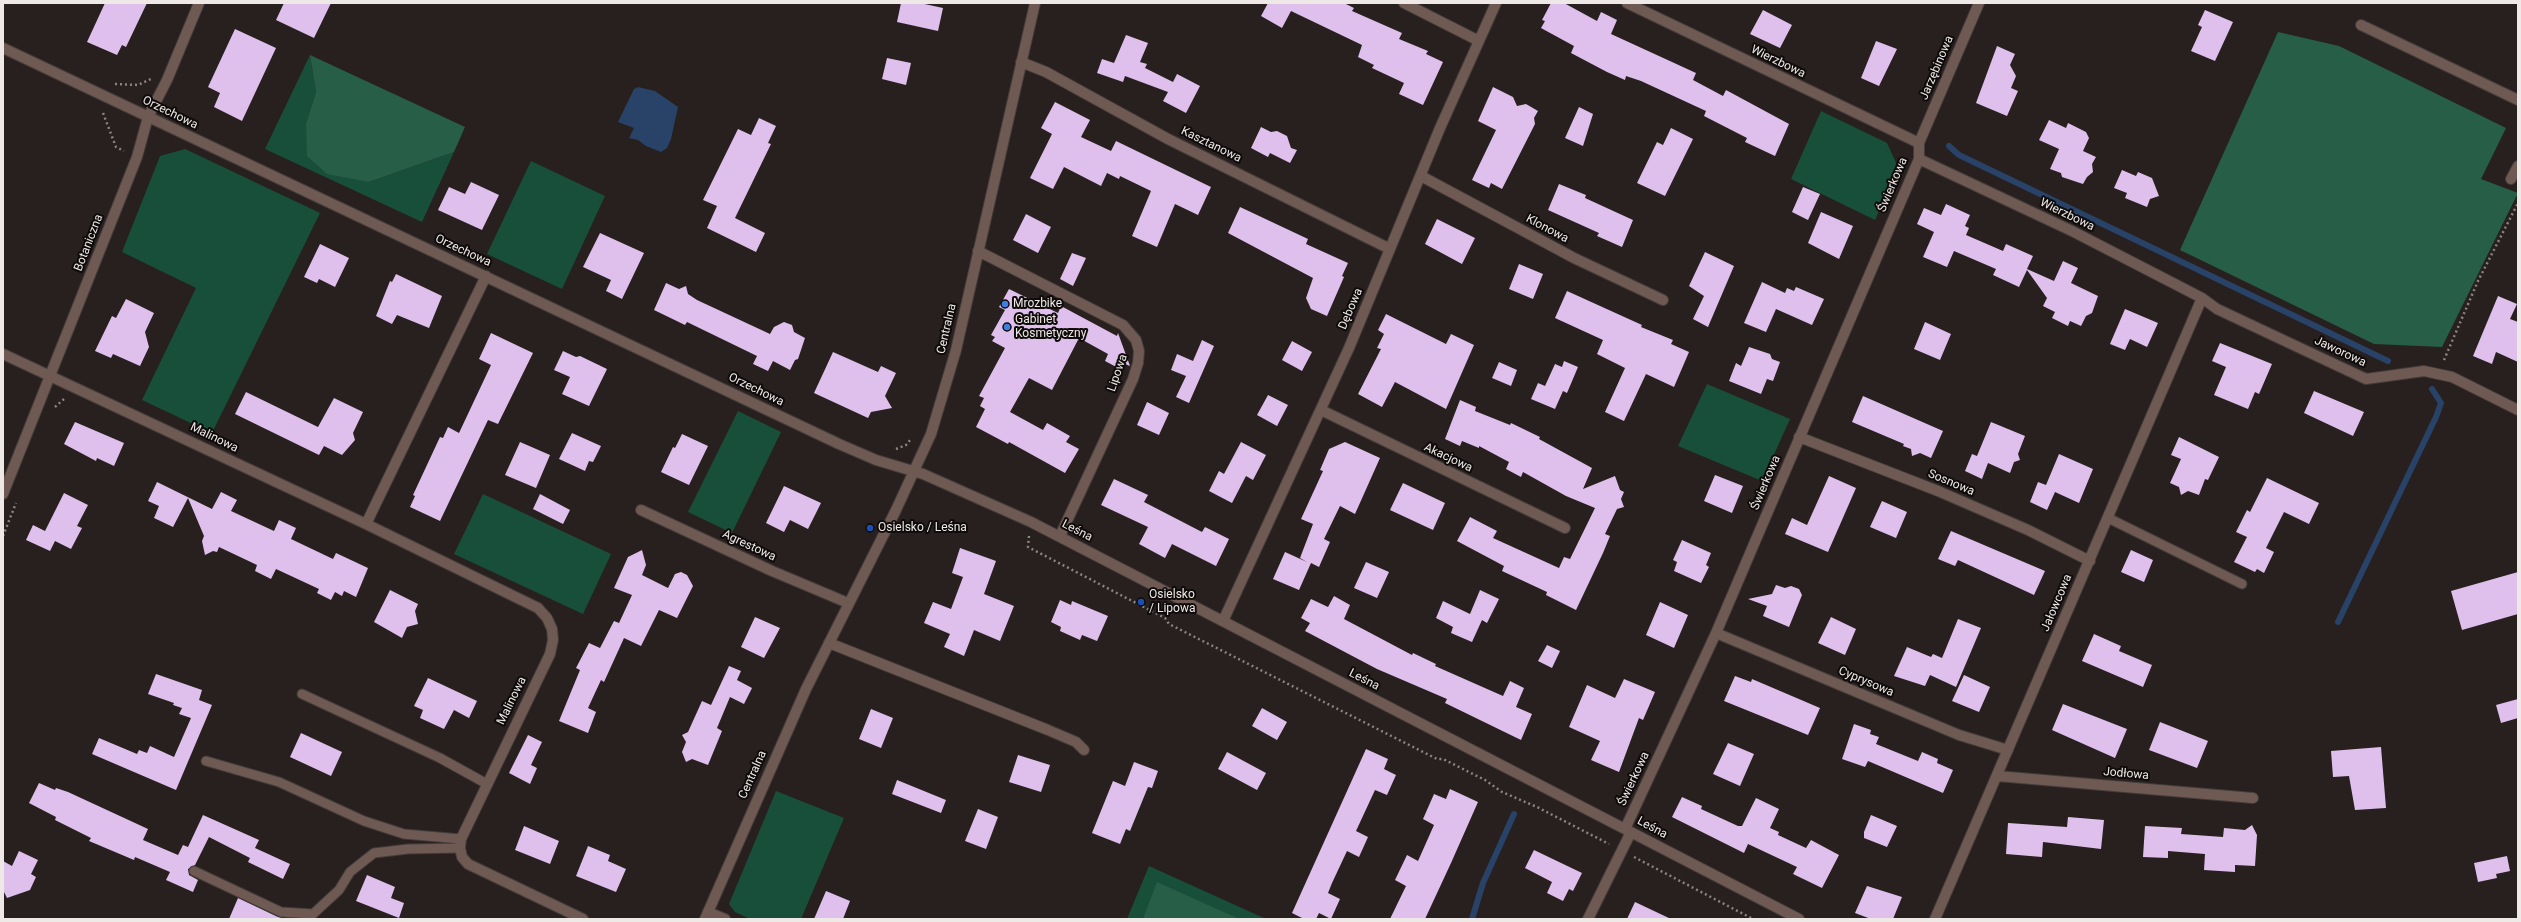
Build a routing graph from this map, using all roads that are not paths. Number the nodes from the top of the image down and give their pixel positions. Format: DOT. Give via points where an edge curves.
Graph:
graph roads {
  1 [pos="199,3"];
  2 [pos="1035,3"];
  3 [pos="1404,3"];
  4 [pos="1496,3"];
  5 [pos="1627,3"];
  6 [pos="1979,3"];
  7 [pos="2361,26"];
  8 [pos="1479,41"];
  9 [pos="3,48"];
  10 [pos="1021,62"];
  11 [pos="2518,100"];
  12 [pos="148,117"];
  13 [pos="1919,143"];
  14 [pos="1919,159"];
  15 [pos="2518,166"];
  16 [pos="1420,176"];
  17 [pos="2511,179"];
  18 [pos="1390,249"];
  19 [pos="978,251"];
  20 [pos="486,276"];
  21 [pos="2202,298"];
  22 [pos="1663,300"];
  23 [pos="3,354"];
  24 [pos="51,375"];
  25 [pos="1321,410"];
  26 [pos="2518,410"];
  27 [pos="1799,437"];
  28 [pos="914,472"];
  29 [pos="3,494"];
  30 [pos="641,510"];
  31 [pos="2108,518"];
  32 [pos="366,524"];
  33 [pos="1565,528"];
  34 [pos="1060,536"];
  35 [pos="2090,561"];
  36 [pos="2242,584"];
  37 [pos="848,603"];
  38 [pos="1223,621"];
  39 [pos="1716,632"];
  40 [pos="829,643"];
  41 [pos="302,694"];
  42 [pos="1084,750"];
  43 [pos="2008,750"];
  44 [pos="206,761"];
  45 [pos="1997,776"];
  46 [pos="487,784"];
  47 [pos="2253,798"];
  48 [pos="1628,830"];
  49 [pos="460,844"];
  50 [pos="194,871"];
  51 [pos="706,915"];
  52 [pos="1783,915"];
  53 [pos="583,919"];
  54 [pos="725,919"];
  55 [pos="1588,919"];
  56 [pos="1799,919"];
  57 [pos="1935,919"];
  1 -- 12 [label="street, Botaniczna" via="167,80"];
  2 -- 10 [label="street, Centralna"];
  3 -- 8 [label="street"];
  4 -- 8 [label="street, Dębowa"];
  5 -- 13 [label="street, Wierzbowa"];
  6 -- 13 [label="street, Jarzębinowa"];
  7 -- 11 [label="street"];
  8 -- 16 [label="street, Dębowa"];
  9 -- 12 [label="street, Orzechowa"];
  10 -- 18 [label="street, Kasztanowa" via="1046,72 1168,138"];
  10 -- 19 [label="street, Centralna"];
  12 -- 20 [label="street, Orzechowa"];
  12 -- 24 [label="street, Botaniczna" via="137,157"];
  13 -- 14 [label="street, Świerkowa"];
  14 -- 21 [label="street, Wierzbowa" via="2072,231"];
  14 -- 27 [label="street, Świerkowa"];
  15 -- 17 [label="street"];
  16 -- 18 [label="street, Dębowa"];
  16 -- 22 [label="street, Klonowa" via="1574,258"];
  18 -- 25 [label="street, Dębowa"];
  19 -- 28 [label="street, Centralna" via="956,350 939,410"];
  19 -- 34 [label="street, Lipowa" via="1123,325 1136,340 1139,351 1138,363 1132,379"];
  20 -- 28 [label="street, Orzechowa" via="839,444 876,460"];
  20 -- 32 [label="street"];
  21 -- 26 [label="street, Jaworowa" via="2217,309 2366,379 2424,371 2452,377"];
  21 -- 31 [label="street, Jałowcowa"];
  23 -- 24 [label="street, Malinowa"];
  24 -- 29 [label="street, Botaniczna"];
  24 -- 32 [label="street, Malinowa"];
  25 -- 33 [label="street, Akacjowa"];
  25 -- 38 [label="street, Dębowa"];
  27 -- 35 [label="street, Sosnowa" via="1938,491 2028,530"];
  27 -- 39 [label="street, Świerkowa"];
  28 -- 34 [label="street, Leśna"];
  28 -- 37 [label="street, Centralna"];
  30 -- 37 [label="street, Agrestowa"];
  31 -- 35 [label="street, Jałowcowa"];
  31 -- 36 [label="lane"];
  32 -- 46 [label="street, Malinowa" via="529,602 547,618 553,640 550,654"];
  34 -- 38 [label="street, Leśna"];
  35 -- 43 [label="street, Jałowcowa"];
  37 -- 40 [label="street, Centralna"];
  38 -- 48 [label="street, Leśna"];
  39 -- 43 [label="street, Cyprysowa" via="1958,735"];
  39 -- 48 [label="street, Świerkowa"];
  40 -- 42 [label="street" via="1042,727 1076,742"];
  40 -- 51 [label="street, Centralna"];
  41 -- 46 [label="lane" via="440,758"];
  43 -- 45 [label="street, Jałowcowa"];
  44 -- 49 [label="lane" via="279,782 364,820 404,834"];
  45 -- 47 [label="street, Jodłowa"];
  45 -- 57 [label="street, Jałowcowa"];
  46 -- 49 [label="street, Malinowa"];
  48 -- 52 [label="street, Leśna"];
  48 -- 55 [label="street, Świerkowa" via="1622,851"];
  49 -- 50 [label="lane" via="374,853 350,872 340,890 313,914 281,912"];
  49 -- 53 [label="street" via="462,858 468,864"];
  51 -- 54 [label="street"];
  52 -- 56 [label="street, Leśna"];
}
